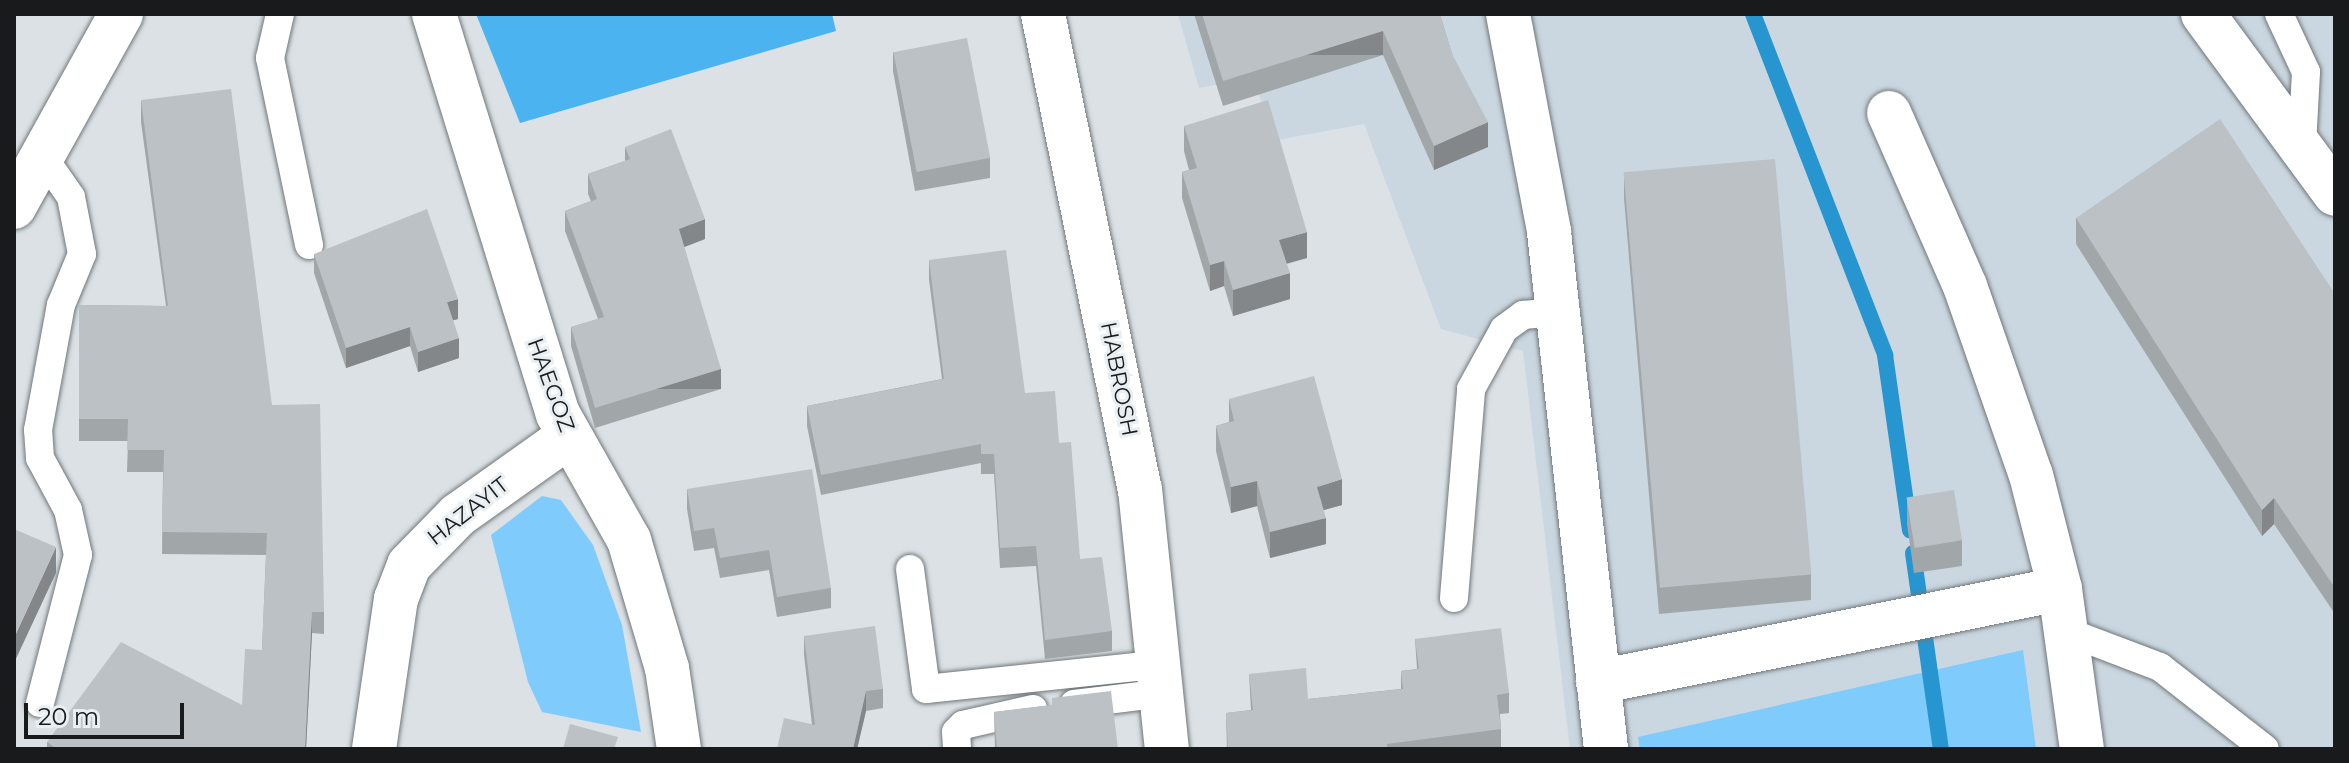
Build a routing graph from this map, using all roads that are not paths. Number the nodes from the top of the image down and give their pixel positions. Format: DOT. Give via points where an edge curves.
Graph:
graph roads {
  1 [pos="121,14"];
  2 [pos="280,14"];
  3 [pos="434,14"];
  4 [pos="1043,14"];
  5 [pos="1508,14"];
  6 [pos="2203,14"];
  7 [pos="2279,14"];
  8 [pos="1889,113"];
  9 [pos="2302,146"];
  10 [pos="41,154"];
  11 [pos="2335,194"];
  12 [pos="14,207"];
  13 [pos="309,245"];
  14 [pos="1559,312"];
  15 [pos="569,436"];
  16 [pos="910,569"];
  17 [pos="2060,589"];
  18 [pos="1454,598"];
  19 [pos="2068,632"];
  20 [pos="1164,678"];
  21 [pos="1598,682"];
  22 [pos="40,703"];
  23 [pos="374,749"];
  24 [pos="679,749"];
  25 [pos="957,749"];
  26 [pos="1167,749"];
  27 [pos="1606,749"];
  28 [pos="2082,749"];
  29 [pos="2265,749"];
  1 -- 10 [label="street"];
  2 -- 13 [label="lane" via="270,58"];
  3 -- 15 [label="street, HAEGOZ"];
  4 -- 20 [label="street, HABROSH" via="1140,489"];
  5 -- 14 [label="street" via="1535,135"];
  6 -- 9 [label="street"];
  7 -- 9 [label="lane" via="2306,72"];
  8 -- 17 [label="street" via="1989,347"];
  9 -- 11 [label="street"];
  10 -- 12 [label="street"];
  10 -- 22 [label="lane" via="71,197 82,254 61,305 38,430 40,458 68,510 78,555"];
  14 -- 18 [label="lane" via="1523,315 1504,329 1475,379"];
  14 -- 21 [label="street"];
  15 -- 23 [label="street, HAZAYIT" via="458,515 409,565 396,599"];
  15 -- 24 [label="street, HAEGOZ" via="629,540 667,668"];
  16 -- 20 [label="lane" via="926,689"];
  17 -- 19 [label="street"];
  17 -- 21 [label="street"];
  19 -- 28 [label="street"];
  19 -- 29 [label="lane" via="2160,667"];
  20 -- 25 [label="lane" via="985,715 956,732"];
  20 -- 26 [label="street, HABROSH"];
  21 -- 27 [label="street"];
}
